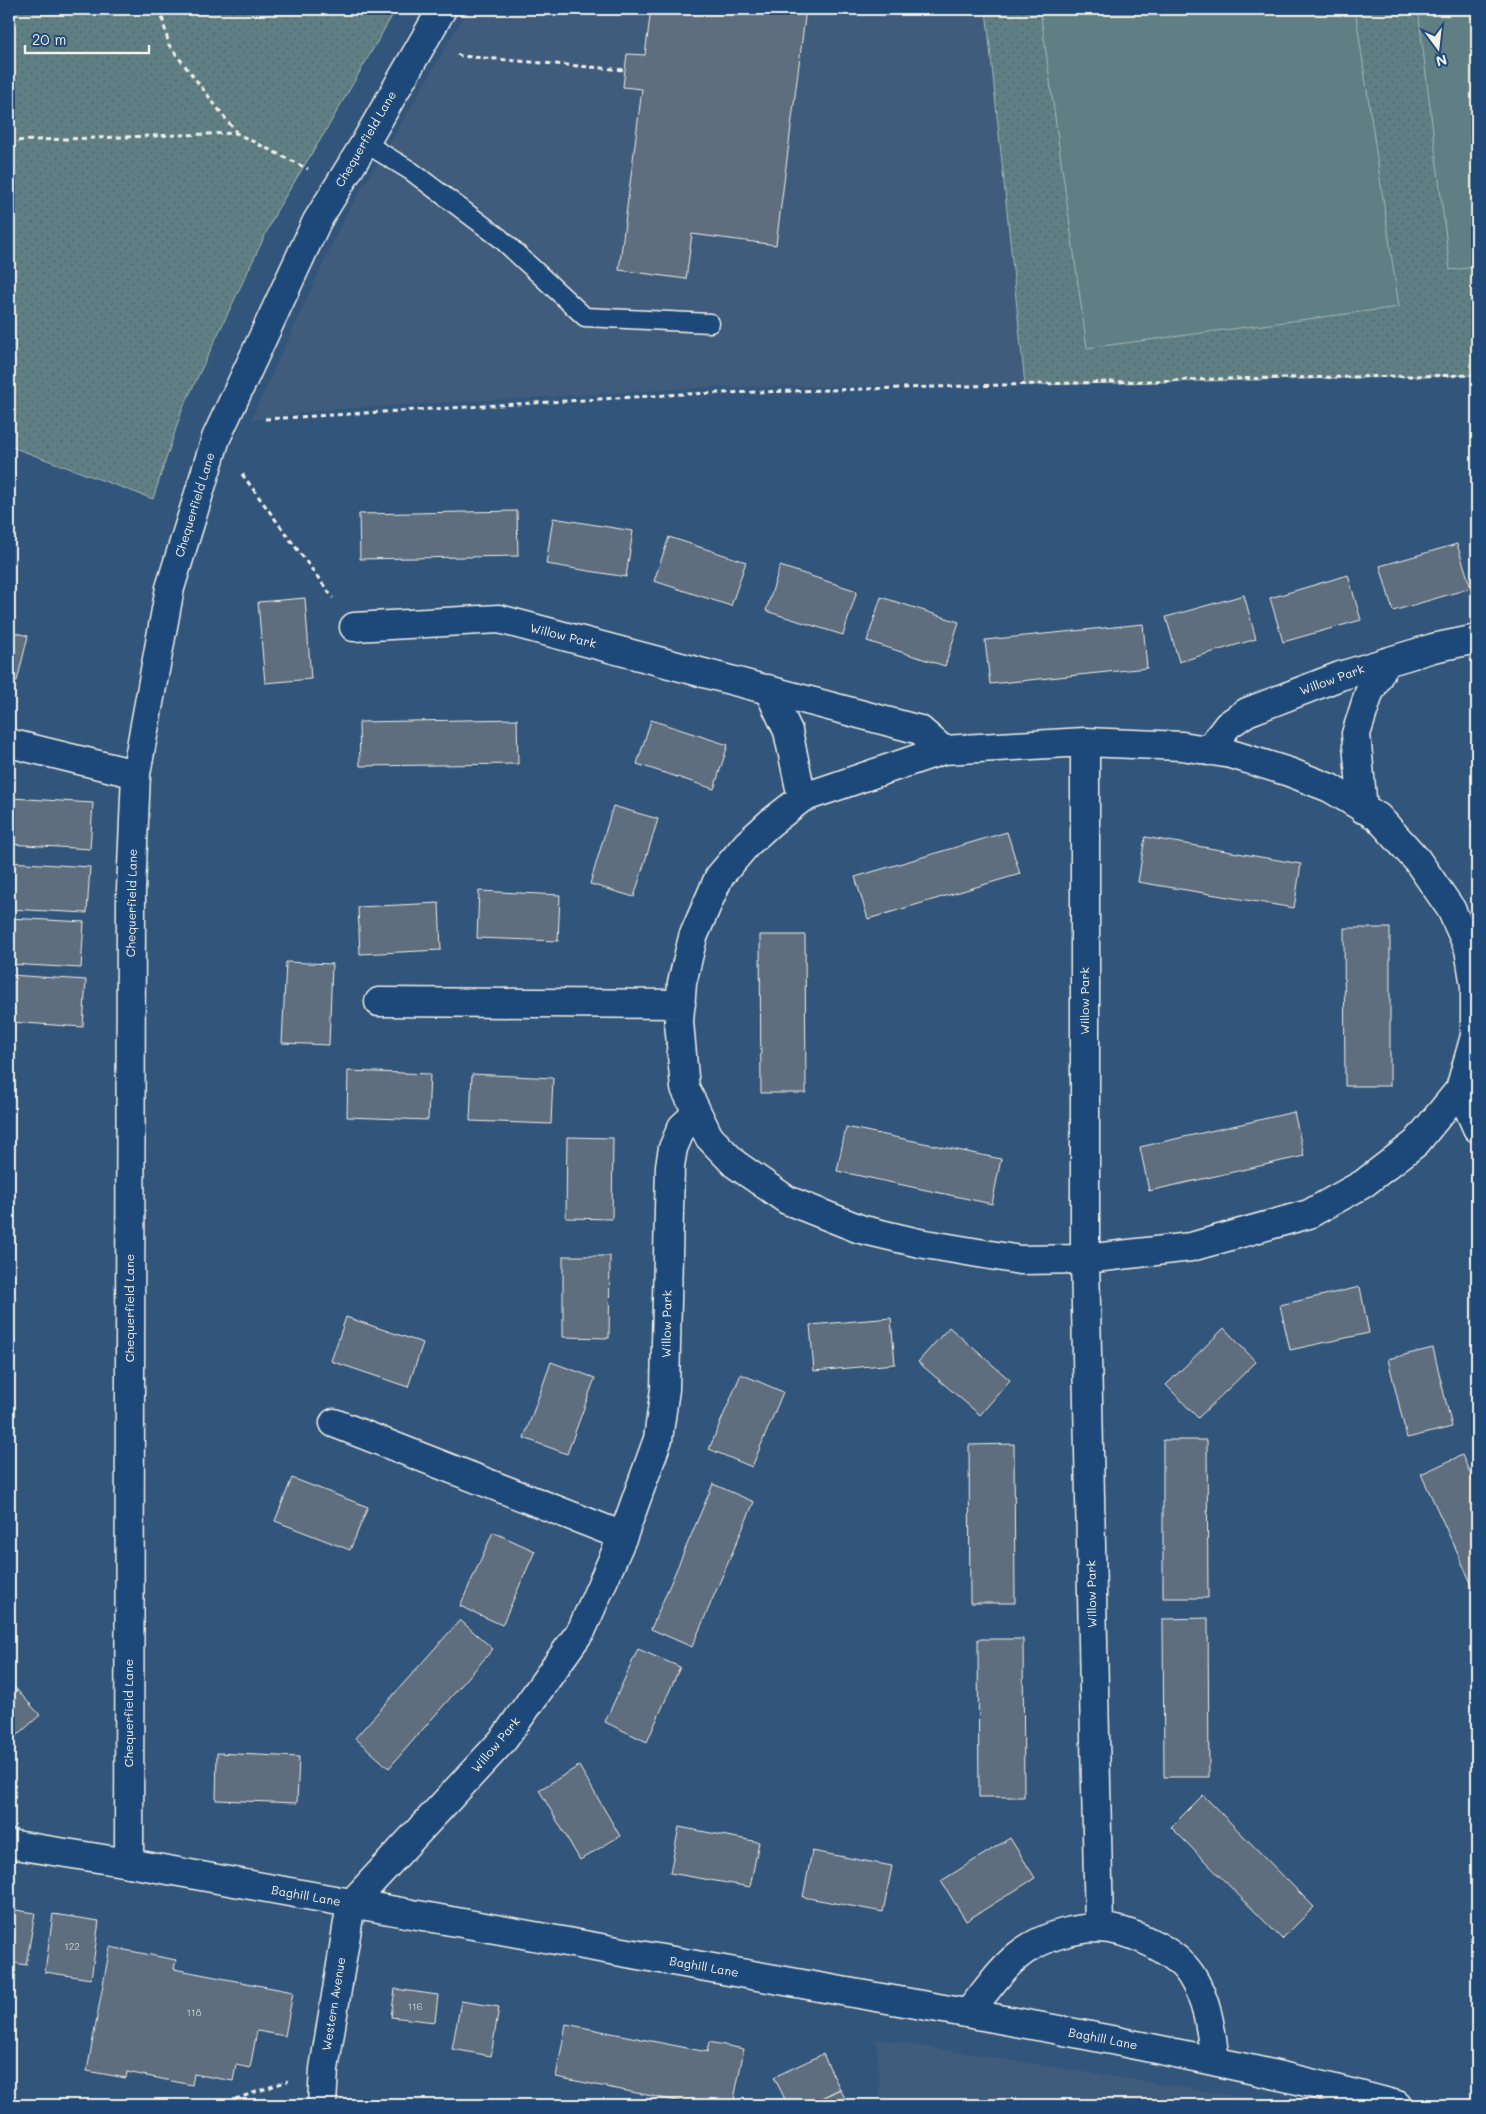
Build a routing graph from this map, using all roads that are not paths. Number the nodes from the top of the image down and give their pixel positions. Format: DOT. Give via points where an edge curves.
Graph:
graph roads {
  1 [pos="442,9"];
  2 [pos="365,143"];
  3 [pos="710,323"];
  4 [pos="354,627"];
  5 [pos="1477,640"];
  6 [pos="1386,662"];
  7 [pos="768,689"];
  8 [pos="1085,742"];
  9 [pos="9,743"];
  10 [pos="943,750"];
  11 [pos="1208,751"];
  12 [pos="136,774"];
  13 [pos="802,798"];
  14 [pos="1364,808"];
  15 [pos="1476,986"];
  16 [pos="378,1002"];
  17 [pos="680,1004"];
  18 [pos="1460,1089"];
  19 [pos="697,1113"];
  20 [pos="1477,1128"];
  21 [pos="1085,1259"];
  22 [pos="334,1423"];
  23 [pos="622,1536"];
  24 [pos="9,1844"];
  25 [pos="129,1864"];
  26 [pos="351,1904"];
  27 [pos="1099,1928"];
  28 [pos="968,2013"];
  29 [pos="1215,2061"];
  30 [pos="1338,2098"];
  31 [pos="322,2105"];
  32 [pos="1397,2105"];
  1 -- 2 [label="street, Chequerfield Lane"];
  2 -- 3 [label="lane" via="411,171 500,238 585,316"];
  2 -- 12 [label="street, Chequerfield Lane" via="316,221 219,430 170,588"];
  4 -- 7 [label="street, Willow Park" via="499,620"];
  5 -- 6 [label="street, Willow Park" via="1433,648"];
  6 -- 11 [label="street, Willow Park" via="1247,712 1228,725"];
  6 -- 14 [label="street, Willow Park" via="1370,692 1356,734"];
  7 -- 10 [label="street, Willow Park" via="920,730"];
  7 -- 13 [label="street" via="788,731"];
  8 -- 10 [label="street"];
  8 -- 11 [label="street" via="1182,746"];
  8 -- 21 [label="street, Willow Park"];
  9 -- 12 [label="street"];
  10 -- 13 [label="street"];
  11 -- 14 [label="street" via="1231,754 1289,772 1330,788"];
  12 -- 25 [label="street, Chequerfield Lane" via="131,890"];
  13 -- 17 [label="street" via="747,844 719,877 693,937"];
  14 -- 15 [label="street" via="1378,817 1417,860 1451,909 1469,949"];
  15 -- 18 [label="street" via="1475,1036"];
  16 -- 17 [label="street"];
  17 -- 19 [label="street" via="684,1088"];
  18 -- 20 [label="street"];
  18 -- 21 [label="street" via="1416,1143 1363,1184 1309,1214 1191,1247"];
  19 -- 21 [label="street" via="709,1137 735,1164 787,1200 860,1229 1020,1260"];
  19 -- 23 [label="street, Willow Park" via="682,1127 670,1166 665,1389 658,1439"];
  21 -- 27 [label="street, Willow Park"];
  22 -- 23 [label="street"];
  23 -- 26 [label="street, Willow Park" via="582,1629 504,1739"];
  24 -- 25 [label="street, Baghill Lane"];
  25 -- 26 [label="street, Baghill Lane"];
  26 -- 28 [label="street, Baghill Lane"];
  26 -- 31 [label="street, Western Avenue" via="324,2069"];
  27 -- 28 [label="street" via="1062,1933 1024,1951"];
  27 -- 29 [label="street" via="1140,1937 1172,1954 1190,1974 1209,2014"];
  28 -- 29 [label="street, Baghill Lane"];
  29 -- 30 [label="street, Baghill Lane"];
  30 -- 32 [label="street, Baghill Lane"];
}
